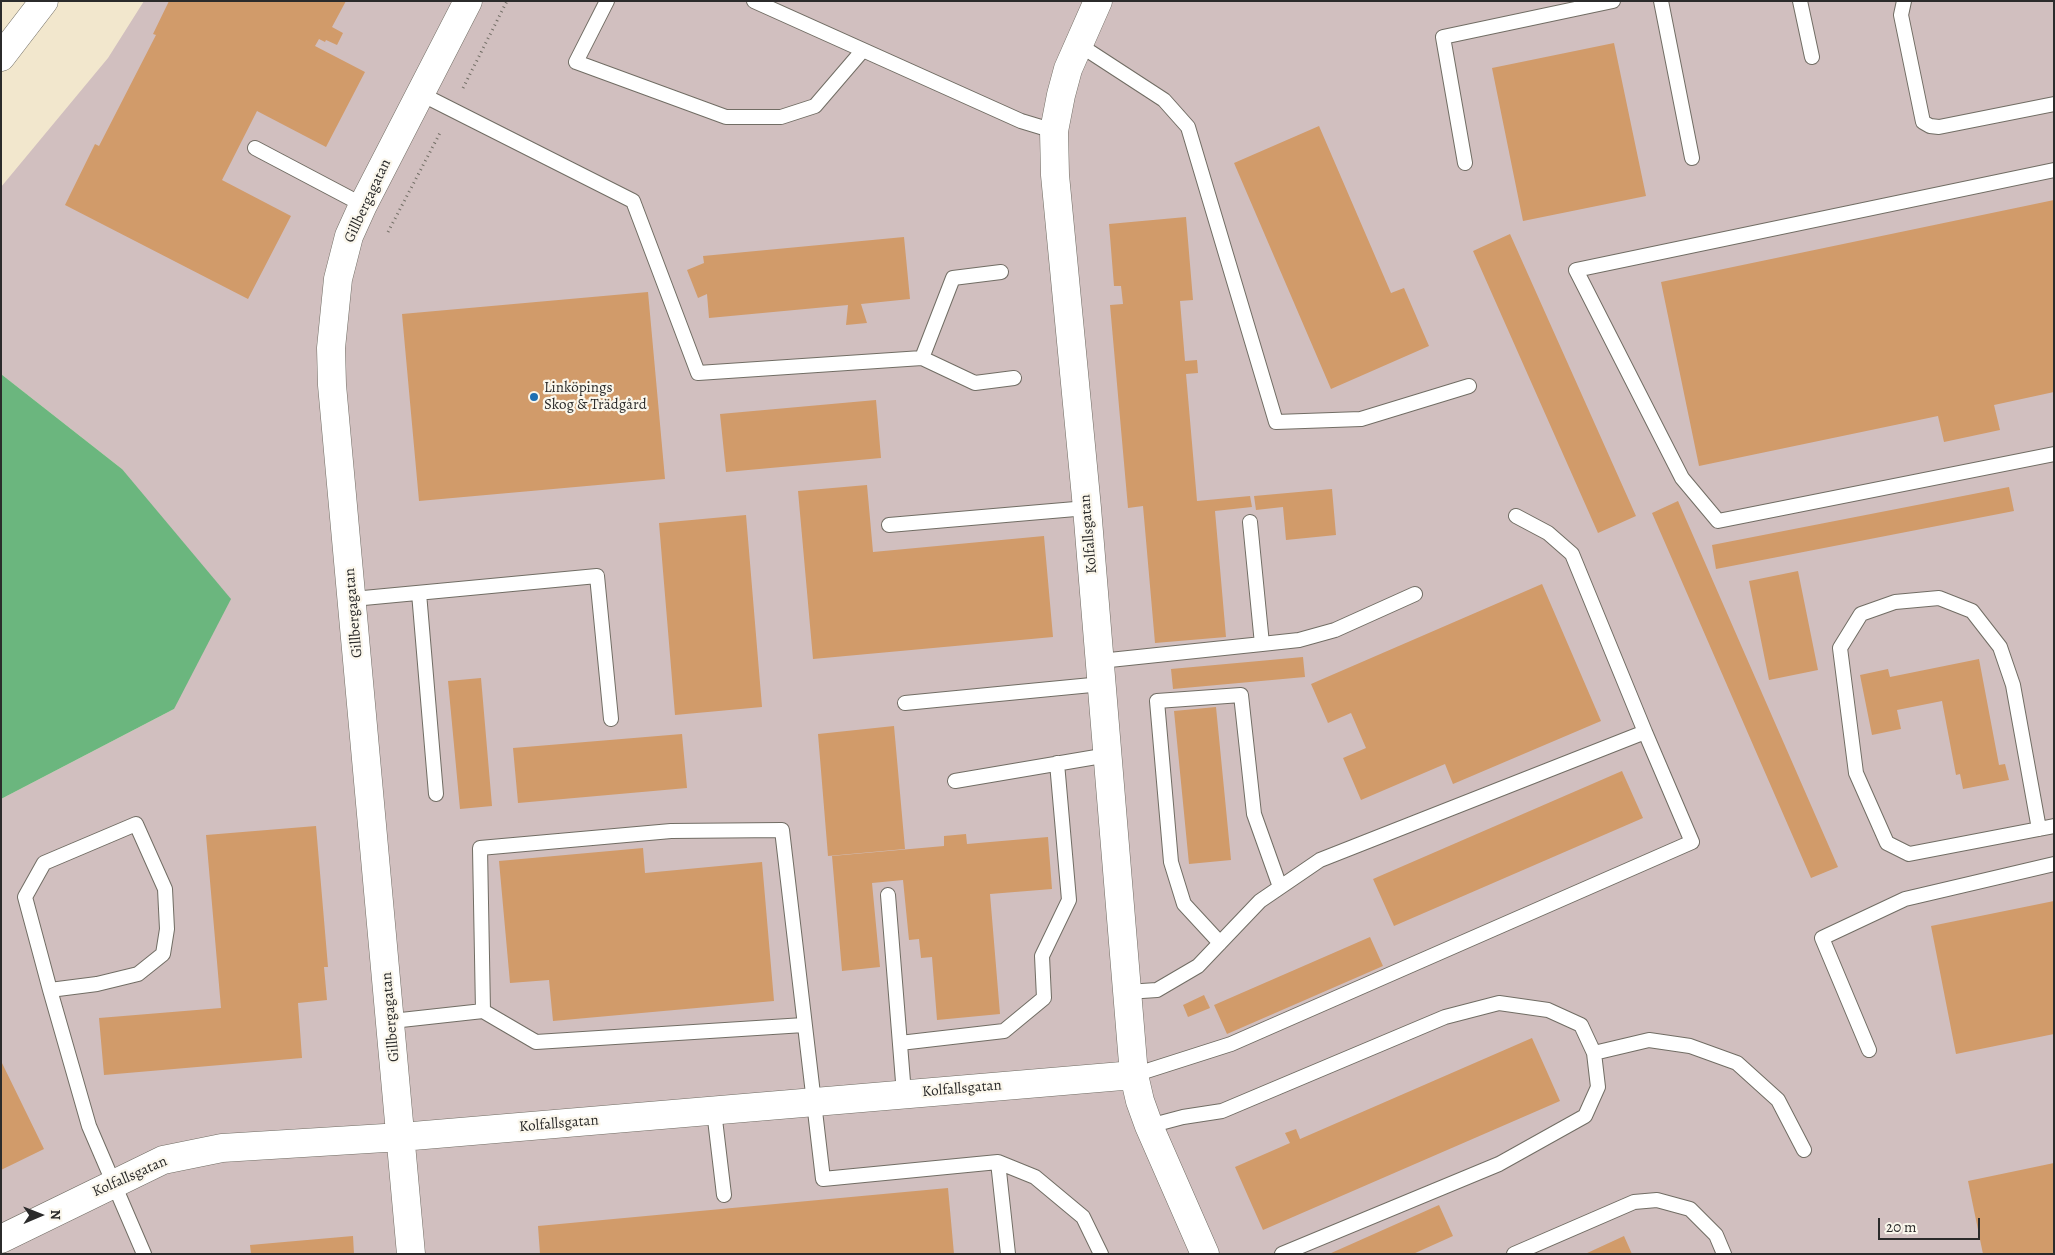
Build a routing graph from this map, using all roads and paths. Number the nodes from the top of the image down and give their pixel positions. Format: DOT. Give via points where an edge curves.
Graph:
graph roads {
  1 [pos="44,1"];
  2 [pos="468,1"];
  3 [pos="607,1"];
  4 [pos="754,1"];
  5 [pos="1098,1"];
  6 [pos="1613,1"];
  7 [pos="1661,1"];
  8 [pos="1800,1"];
  9 [pos="1904,1"];
  10 [pos="1554,7"];
  11 [pos="1078,44"];
  12 [pos="863,50"];
  13 [pos="1,57"];
  14 [pos="1812,57"];
  15 [pos="421,94"];
  16 [pos="2054,104"];
  17 [pos="1054,131"];
  18 [pos="255,148"];
  19 [pos="1692,158"];
  20 [pos="1465,163"];
  21 [pos="2054,170"];
  22 [pos="363,205"];
  23 [pos="1001,272"];
  24 [pos="922,358"];
  25 [pos="1014,378"];
  26 [pos="1469,386"];
  27 [pos="2054,454"];
  28 [pos="1087,508"];
  29 [pos="1516,516"];
  30 [pos="1250,522"];
  31 [pos="889,525"];
  32 [pos="419,593"];
  33 [pos="1415,594"];
  34 [pos="353,599"];
  35 [pos="1262,644"];
  36 [pos="1101,672"];
  37 [pos="905,703"];
  38 [pos="611,719"];
  39 [pos="1645,732"];
  40 [pos="1108,755"];
  41 [pos="1056,764"];
  42 [pos="955,781"];
  43 [pos="436,794"];
  44 [pos="2054,826"];
  45 [pos="2039,829"];
  46 [pos="2054,864"];
  47 [pos="1280,887"];
  48 [pos="888,895"];
  49 [pos="1220,943"];
  50 [pos="50,990"];
  51 [pos="1127,992"];
  52 [pos="483,1011"];
  53 [pos="392,1021"];
  54 [pos="804,1026"];
  55 [pos="900,1043"];
  56 [pos="1869,1050"];
  57 [pos="1594,1053"];
  58 [pos="1134,1075"];
  59 [pos="904,1094"];
  60 [pos="813,1102"];
  61 [pos="714,1110"];
  62 [pos="1149,1126"];
  63 [pos="401,1137"];
  64 [pos="1804,1150"];
  65 [pos="998,1162"];
  66 [pos="112,1184"];
  67 [pos="724,1195"];
  68 [pos="1,1240"];
  69 [pos="144,1254"];
  70 [pos="411,1254"];
  71 [pos="1008,1254"];
  72 [pos="1102,1254"];
  73 [pos="1205,1254"];
  74 [pos="1282,1254"];
  75 [pos="1514,1254"];
  76 [pos="1724,1254"];
  1 -- 13 [label="street"];
  2 -- 15 [label="street, Gillbergagatan"];
  3 -- 12 [label="lane" via="576,62 726,117 781,117 815,106"];
  4 -- 12 [label="lane"];
  5 -- 11 [label="street, Kolfallsgatan"];
  6 -- 10 [label="lane"];
  7 -- 19 [label="lane"];
  8 -- 14 [label="lane"];
  9 -- 16 [label="lane" via="1901,15 1923,122 1939,127"];
  10 -- 20 [label="lane" via="1443,37"];
  11 -- 17 [label="street, Kolfallsgatan" via="1061,95"];
  11 -- 26 [label="lane" via="1164,100 1188,127 1276,422 1361,418"];
  12 -- 17 [label="lane" via="1021,121"];
  15 -- 22 [label="street, Gillbergagatan"];
  15 -- 24 [label="lane" via="633,201 698,373"];
  17 -- 28 [label="street, Kolfallsgatan" via="1055,175"];
  18 -- 22 [label="lane"];
  21 -- 27 [label="lane" via="1576,270 1682,478 1718,521"];
  22 -- 34 [label="street, Gillbergagatan" via="349,236 338,279 331,348"];
  23 -- 24 [label="lane" via="953,278"];
  24 -- 25 [label="lane" via="975,382"];
  28 -- 31 [label="lane"];
  28 -- 36 [label="street, Kolfallsgatan"];
  29 -- 39 [label="lane" via="1548,533 1572,554"];
  30 -- 35 [label="lane"];
  32 -- 34 [label="lane"];
  32 -- 38 [label="lane" via="598,576"];
  32 -- 43 [label="lane"];
  33 -- 35 [label="lane" via="1335,630 1298,640"];
  34 -- 53 [label="street, Gillbergagatan"];
  35 -- 36 [label="lane"];
  36 -- 37 [label="lane"];
  36 -- 40 [label="street, Kolfallsgatan"];
  39 -- 47 [label="lane" via="1320,860"];
  39 -- 58 [label="lane" via="1692,842 1231,1044"];
  40 -- 41 [label="lane"];
  40 -- 51 [label="street, Kolfallsgatan"];
  41 -- 42 [label="lane"];
  41 -- 55 [label="lane" via="1069,900 1042,956 1044,998 1004,1031"];
  44 -- 45 [label="lane"];
  45 -- 45 [label="lane" via="1909,854 1887,843 1856,773 1840,648 1861,614 1894,602 1940,598 1972,611 2000,647 2013,684"];
  46 -- 56 [label="lane" via="1905,899 1822,938"];
  47 -- 49 [label="lane" via="1260,902"];
  47 -- 49 [label="lane" via="1254,814 1241,695 1157,701 1171,862 1184,904"];
  48 -- 55 [label="lane"];
  49 -- 51 [label="lane" via="1198,966 1157,990"];
  50 -- 50 [label="lane" via="97,984 138,974 163,954 167,929 166,889 136,824 44,863 25,897"];
  50 -- 66 [label="lane" via="89,1126"];
  51 -- 58 [label="street, Kolfallsgatan"];
  52 -- 53 [label="lane"];
  52 -- 54 [label="lane" via="536,1042"];
  52 -- 54 [label="lane" via="480,848 671,831 782,830"];
  53 -- 63 [label="street, Gillbergagatan"];
  54 -- 60 [label="lane"];
  55 -- 59 [label="lane"];
  57 -- 62 [label="lane" via="1581,1025 1548,1010 1499,1004 1445,1017 1222,1111"];
  57 -- 64 [label="lane" via="1650,1040 1690,1046 1736,1063 1778,1100"];
  57 -- 74 [label="lane" via="1598,1087 1585,1116 1499,1164"];
  58 -- 59 [label="street, Kolfallsgatan"];
  58 -- 62 [label="street, Kolfallsgatan"];
  59 -- 60 [label="street, Kolfallsgatan"];
  60 -- 61 [label="street, Kolfallsgatan"];
  60 -- 65 [label="lane" via="823,1179"];
  61 -- 63 [label="street, Kolfallsgatan"];
  61 -- 67 [label="lane"];
  62 -- 73 [label="street, Kolfallsgatan"];
  63 -- 66 [label="street, Kolfallsgatan" via="222,1148 163,1160"];
  63 -- 70 [label="street, Gillbergagatan"];
  65 -- 71 [label="lane"];
  65 -- 72 [label="lane" via="1035,1177 1083,1218"];
  66 -- 68 [label="street, Kolfallsgatan"];
  66 -- 69 [label="lane"];
  75 -- 76 [label="lane" via="1634,1202 1657,1200 1690,1209 1716,1235"];
}
